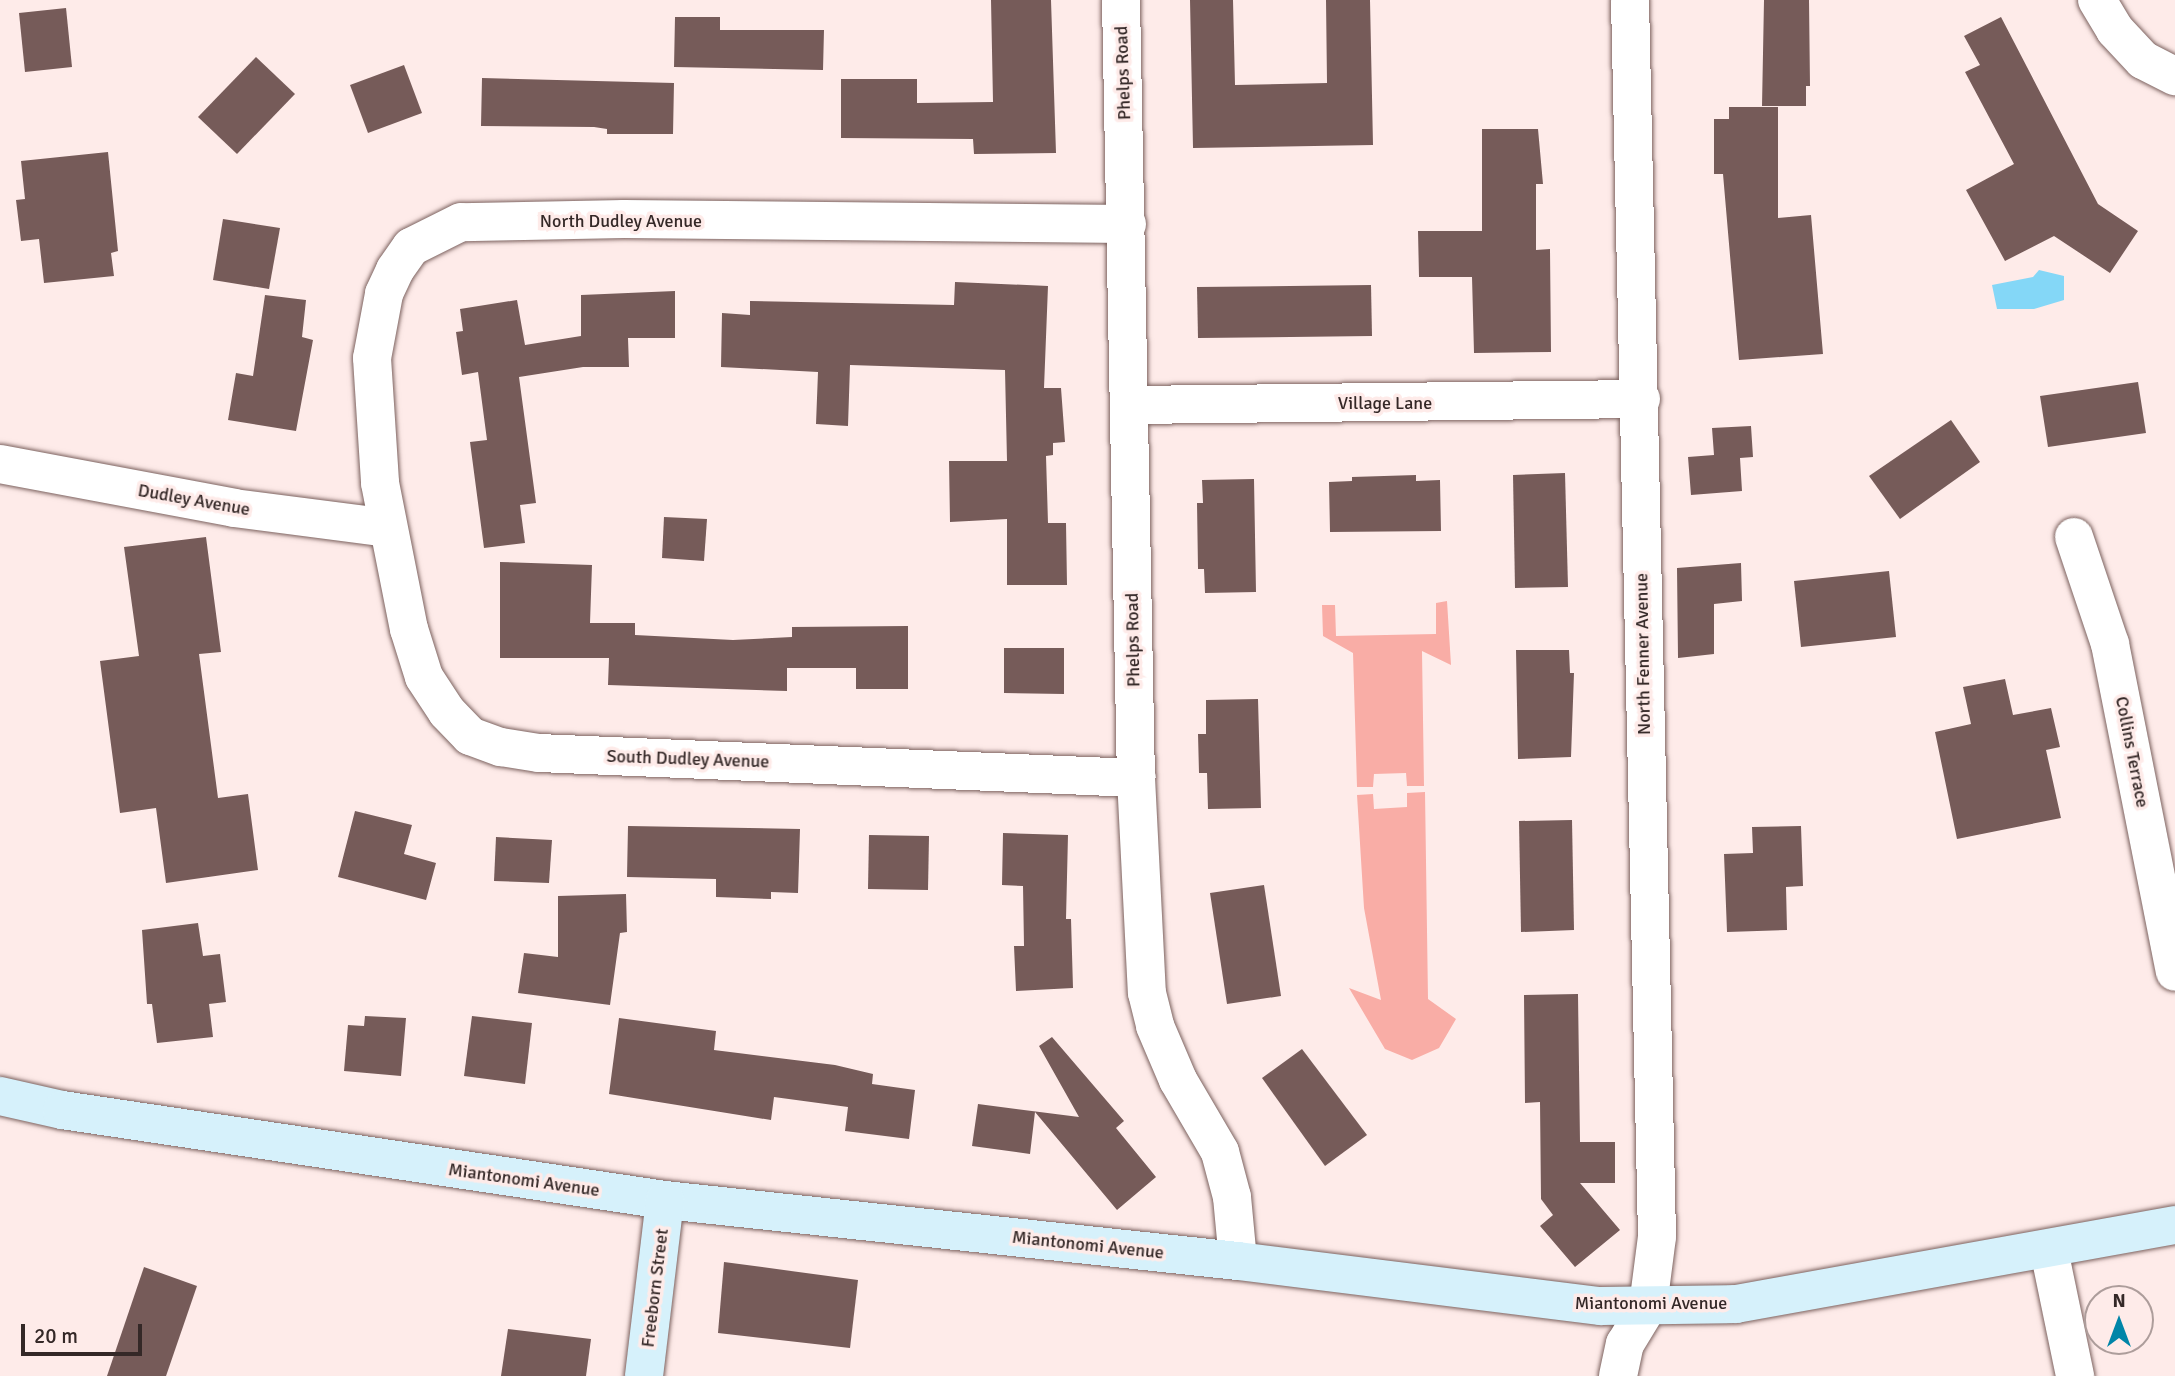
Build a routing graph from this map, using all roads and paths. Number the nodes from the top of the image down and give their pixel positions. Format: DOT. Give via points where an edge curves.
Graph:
graph roads {
  1 [pos="1121,0"];
  2 [pos="1630,0"];
  3 [pos="2097,0"];
  4 [pos="2175,76"];
  5 [pos="1127,225"];
  6 [pos="1641,399"];
  7 [pos="1129,405"];
  8 [pos="0,464"];
  9 [pos="388,528"];
  10 [pos="2074,537"];
  11 [pos="1136,778"];
  12 [pos="2175,972"];
  13 [pos="0,1096"];
  14 [pos="665,1200"];
  15 [pos="2175,1225"];
  16 [pos="2049,1250"];
  17 [pos="1238,1261"];
  18 [pos="1648,1306"];
  19 [pos="644,1376"];
  20 [pos="1618,1376"];
  21 [pos="2075,1376"];
  1 -- 5 [label="street, Phelps Road"];
  2 -- 6 [label="street, North Fenner Avenue"];
  3 -- 4 [label="street" via="2115,30 2143,60"];
  5 -- 7 [label="street, Phelps Road"];
  5 -- 9 [label="street, North Dudley Avenue" via="624,219 461,222 437,231 411,247 396,270 376,325 374,413"];
  6 -- 7 [label="street, Village Lane"];
  6 -- 18 [label="street, North Fenner Avenue" via="1641,634 1657,1237"];
  7 -- 11 [label="street, Phelps Road"];
  8 -- 9 [label="street, Dudley Avenue" via="234,508"];
  9 -- 11 [label="street, South Dudley Avenue" via="424,677 447,712 481,742 539,753"];
  10 -- 12 [label="street, Collins Terrace" via="2110,644"];
  11 -- 17 [label="street, Phelps Road" via="1147,993 1155,1026 1178,1080 1220,1152 1232,1197"];
  13 -- 14 [label="main road, Miantonomi Avenue" via="62,1110"];
  14 -- 17 [label="main road, Miantonomi Avenue"];
  14 -- 19 [label="main road, Freeborn Street"];
  15 -- 16 [label="main road, Miantonomi Avenue"];
  16 -- 18 [label="main road, Miantonomi Avenue" via="1736,1304"];
  16 -- 21 [label="street"];
  17 -- 18 [label="main road, Miantonomi Avenue" via="1557,1302"];
  18 -- 20 [label="street" via="1625,1344"];
}
